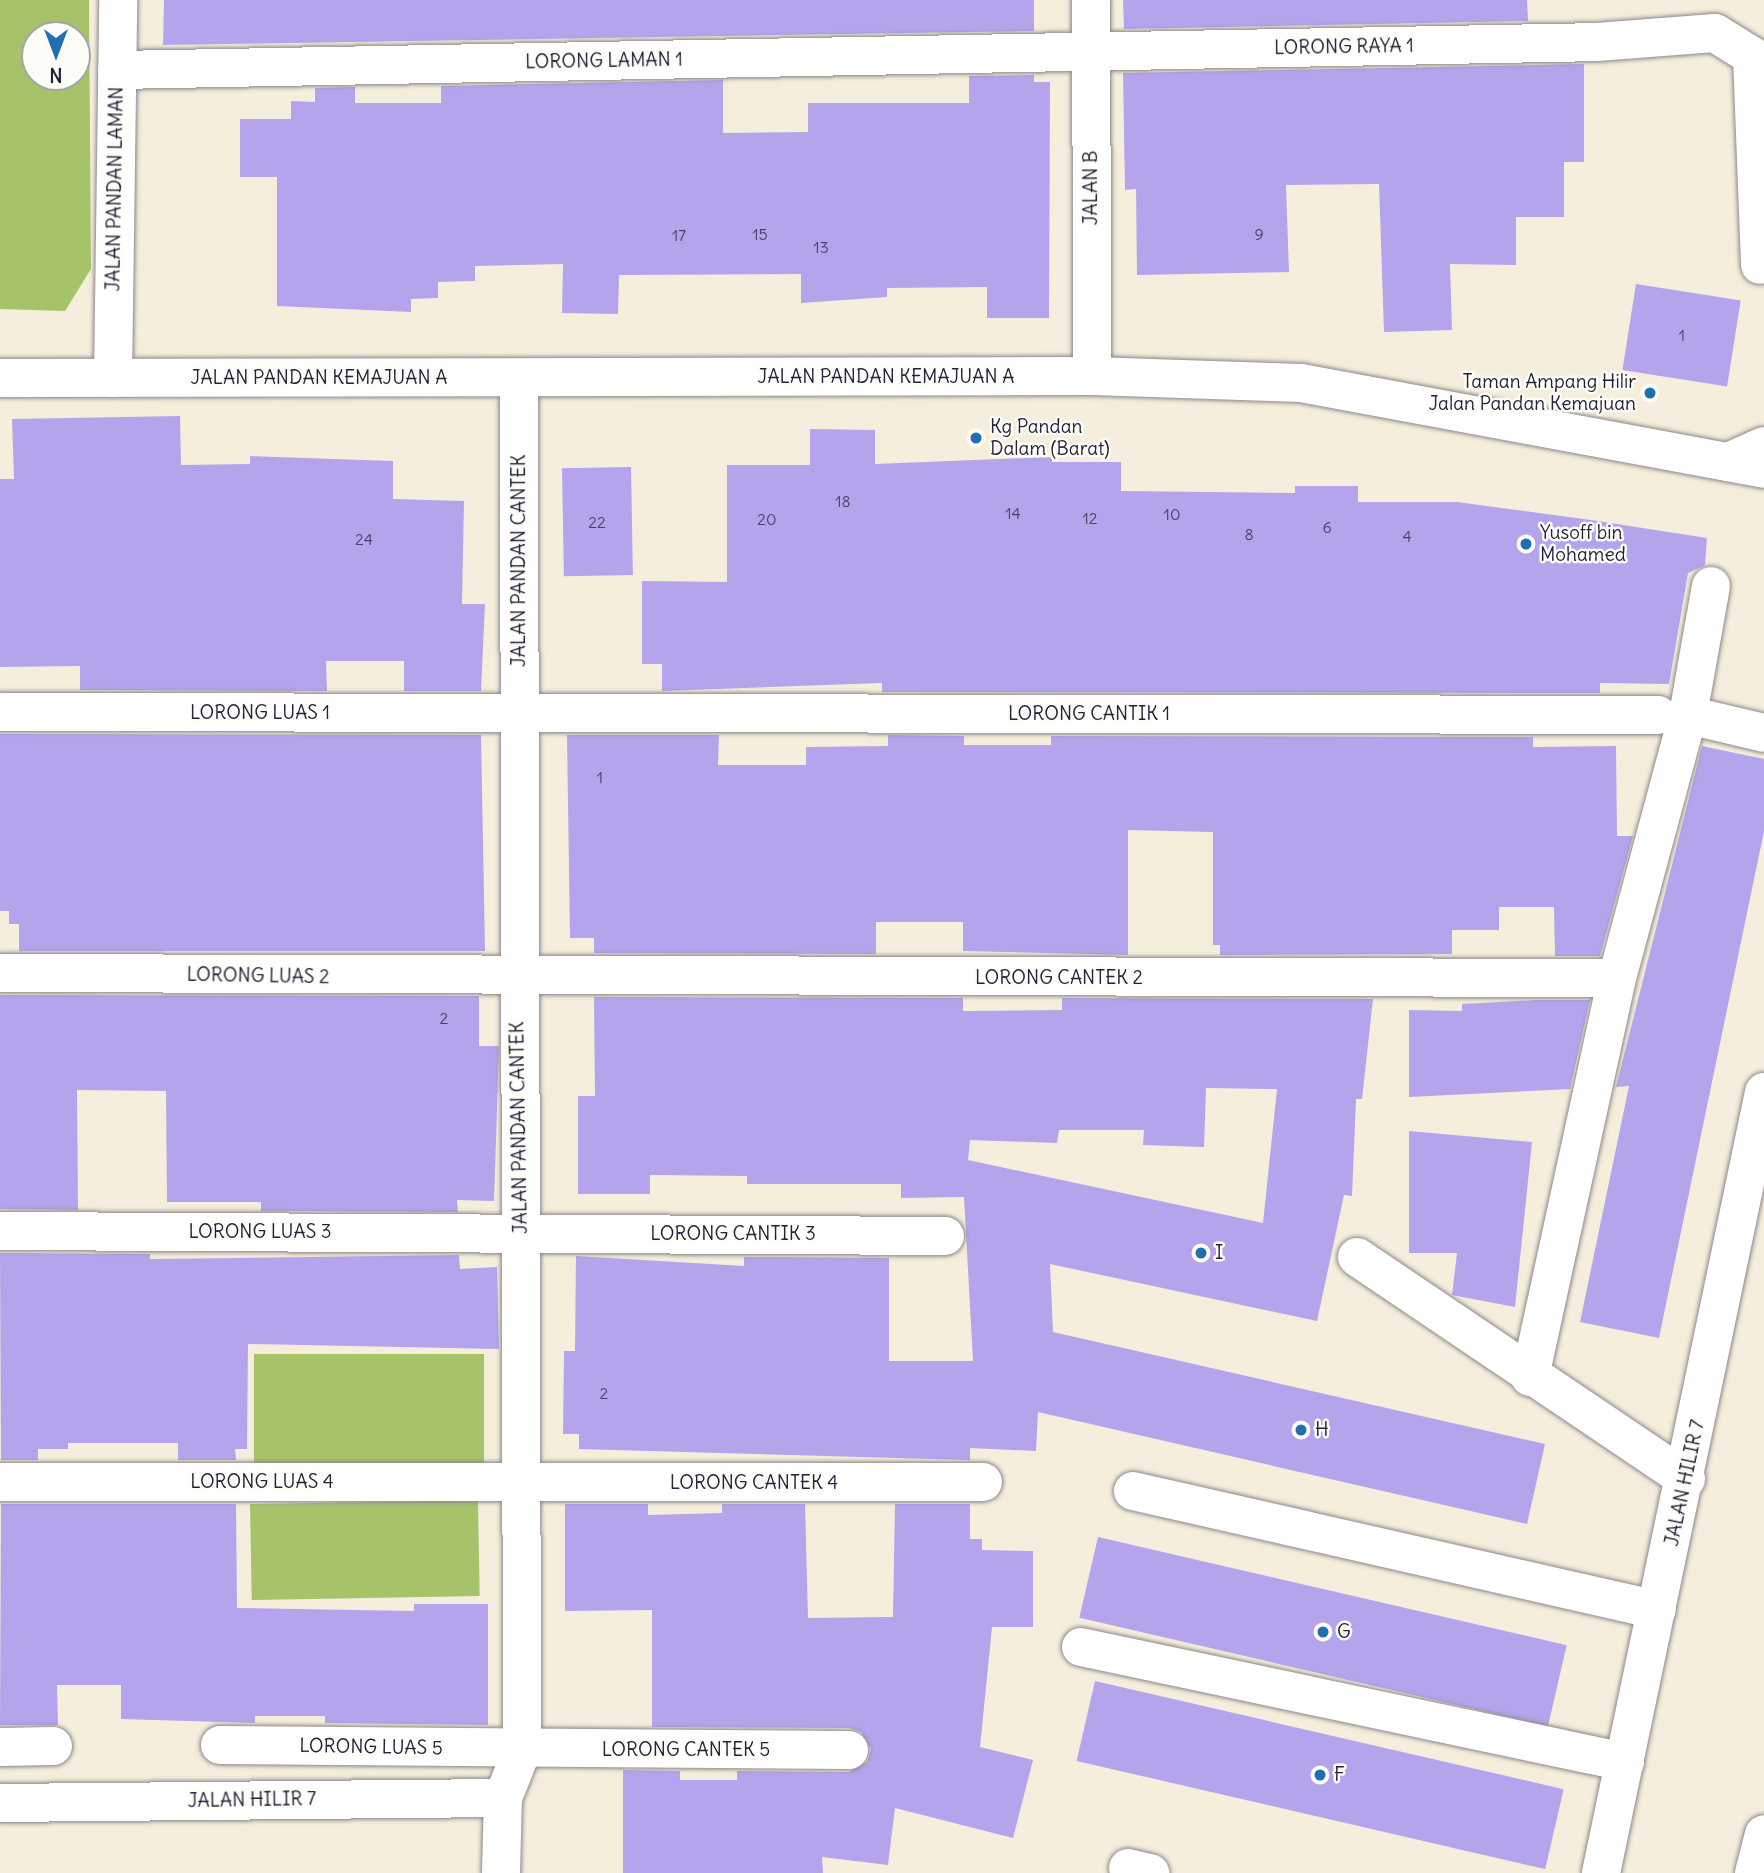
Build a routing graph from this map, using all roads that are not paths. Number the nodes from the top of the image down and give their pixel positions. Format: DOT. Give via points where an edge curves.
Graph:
graph roads {
  1 [pos="118,0"];
  2 [pos="1091,0"];
  3 [pos="1091,53"];
  4 [pos="117,70"];
  5 [pos="1760,265"];
  6 [pos="1092,376"];
  7 [pos="0,379"];
  8 [pos="113,379"];
  9 [pos="519,379"];
  10 [pos="1764,446"];
  11 [pos="1746,466"];
  12 [pos="1764,484"];
  13 [pos="1711,586"];
  14 [pos="0,712"];
  15 [pos="519,714"];
  16 [pos="1673,715"];
  17 [pos="1764,733"];
  18 [pos="0,973"];
  19 [pos="1601,978"];
  20 [pos="517,979"];
  21 [pos="1764,1092"];
  22 [pos="0,1231"];
  23 [pos="521,1233"];
  24 [pos="945,1236"];
  25 [pos="1357,1257"];
  26 [pos="1530,1377"];
  27 [pos="1686,1479"];
  28 [pos="0,1482"];
  29 [pos="983,1482"];
  30 [pos="524,1483"];
  31 [pos="1133,1491"];
  32 [pos="1657,1609"];
  33 [pos="1081,1647"];
  34 [pos="220,1745"];
  35 [pos="0,1746"];
  36 [pos="53,1746"];
  37 [pos="522,1750"];
  38 [pos="849,1750"];
  39 [pos="1625,1762"];
  40 [pos="503,1798"];
  41 [pos="0,1803"];
  42 [pos="1764,1834"];
  43 [pos="501,1873"];
  44 [pos="1601,1873"];
  45 [pos="1754,1873"];
  1 -- 4 [label="main road, JALAN PANDAN LAMAN"];
  2 -- 3 [label="main road, JALAN B"];
  3 -- 4 [label="main road, LORONG LAMAN 1"];
  3 -- 5 [label="main road, LORONG RAYA 1" via="1597,42 1715,33 1752,56"];
  3 -- 6 [label="main road, JALAN B"];
  4 -- 8 [label="main road, JALAN PANDAN LAMAN"];
  6 -- 9 [label="main road, JALAN PANDAN KEMAJUAN A"];
  6 -- 11 [label="main road, JALAN PANDAN KEMAJUAN A" via="1301,383"];
  7 -- 8 [label="main road, JALAN PANDAN KEMAJUAN A"];
  8 -- 9 [label="main road, JALAN PANDAN KEMAJUAN A"];
  9 -- 15 [label="main road, JALAN PANDAN CANTEK"];
  10 -- 11 [label="main road"];
  11 -- 12 [label="main road"];
  13 -- 16 [label="main road"];
  14 -- 15 [label="main road, LORONG LUAS 1"];
  15 -- 16 [label="main road, LORONG CANTIK 1"];
  15 -- 20 [label="main road, JALAN PANDAN CANTEK"];
  16 -- 17 [label="main road, LORONG CANTIK 1"];
  16 -- 26 [label="main road"];
  18 -- 20 [label="main road, LORONG LUAS 2"];
  19 -- 20 [label="main road, LORONG CANTEK 2"];
  20 -- 23 [label="main road, JALAN PANDAN CANTEK"];
  21 -- 27 [label="main road, JALAN HILIR 7"];
  22 -- 23 [label="main road, LORONG LUAS 3"];
  23 -- 24 [label="main road, LORONG CANTIK 3"];
  23 -- 30 [label="main road, JALAN PANDAN CANTEK"];
  25 -- 26 [label="main road"];
  26 -- 27 [label="main road"];
  27 -- 32 [label="main road, JALAN HILIR 7"];
  28 -- 30 [label="main road, LORONG LUAS 4"];
  29 -- 30 [label="main road, LORONG CANTEK 4"];
  30 -- 37 [label="main road, JALAN PANDAN CANTEK"];
  31 -- 32 [label="main road"];
  32 -- 39 [label="main road, JALAN HILIR 7"];
  33 -- 39 [label="main road"];
  34 -- 37 [label="main road, LORONG LUAS 5"];
  35 -- 36 [label="main road"];
  37 -- 38 [label="main road, LORONG CANTEK 5"];
  37 -- 40 [label="main road, JALAN PANDAN CANTEK"];
  39 -- 44 [label="main road, JALAN HILIR 7"];
  40 -- 41 [label="main road, JALAN HILIR 7"];
  40 -- 43 [label="main road, JALAN PANDAN CANTEK"];
  42 -- 45 [label="main road"];
}
